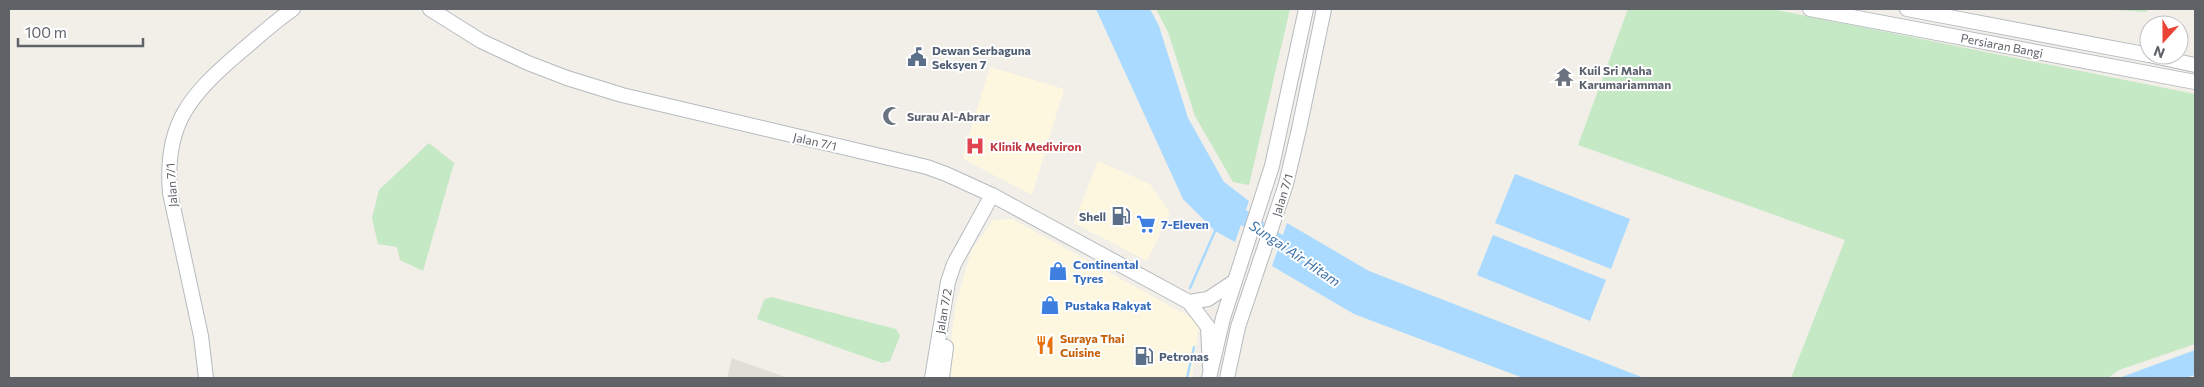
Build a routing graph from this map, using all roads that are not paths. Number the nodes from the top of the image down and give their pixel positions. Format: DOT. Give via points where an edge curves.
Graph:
graph roads {
  1 [pos="292,9"];
  2 [pos="430,9"];
  3 [pos="1302,9"];
  4 [pos="1306,9"];
  5 [pos="1329,9"];
  6 [pos="1810,9"];
  7 [pos="1907,9"];
  8 [pos="1322,16"];
  9 [pos="1303,23"];
  10 [pos="2139,53"];
  11 [pos="2195,82"];
  12 [pos="992,195"];
  13 [pos="964,248"];
  14 [pos="1235,280"];
  15 [pos="1190,302"];
  16 [pos="1209,373"];
  17 [pos="206,378"];
  18 [pos="932,378"];
  19 [pos="942,378"];
  20 [pos="1227,378"];
  1 -- 17 [label="street, Jalan 7/1" via="211,77 189,102 173,138 168,173 170,193 201,336"];
  2 -- 12 [label="street, Jalan 7/1" via="481,41 567,78 640,100 927,167"];
  3 -- 9 [label="street"];
  4 -- 9 [label="street, Jalan 7/1"];
  5 -- 8 [label="street"];
  6 -- 11 [label="street, Persiaran Bangi"];
  7 -- 10 [label="street, Persiaran Bangi"];
  8 -- 20 [label="street, Jalan 7/1" via="1300,129 1278,210 1238,327"];
  9 -- 14 [label="street, Jalan 7/1" via="1277,149"];
  12 -- 13 [label="street, Jalan 7/2"];
  12 -- 15 [label="street, Jalan 7/1"];
  13 -- 18 [label="street, Jalan 7/2" via="948,282"];
  13 -- 19 [label="street, Jalan 7/2" via="952,302"];
  14 -- 15 [label="street" via="1208,300"];
  14 -- 16 [label="street, Jalan 7/1"];
  15 -- 16 [label="street, Jalan 7/1" via="1208,327"];
}
